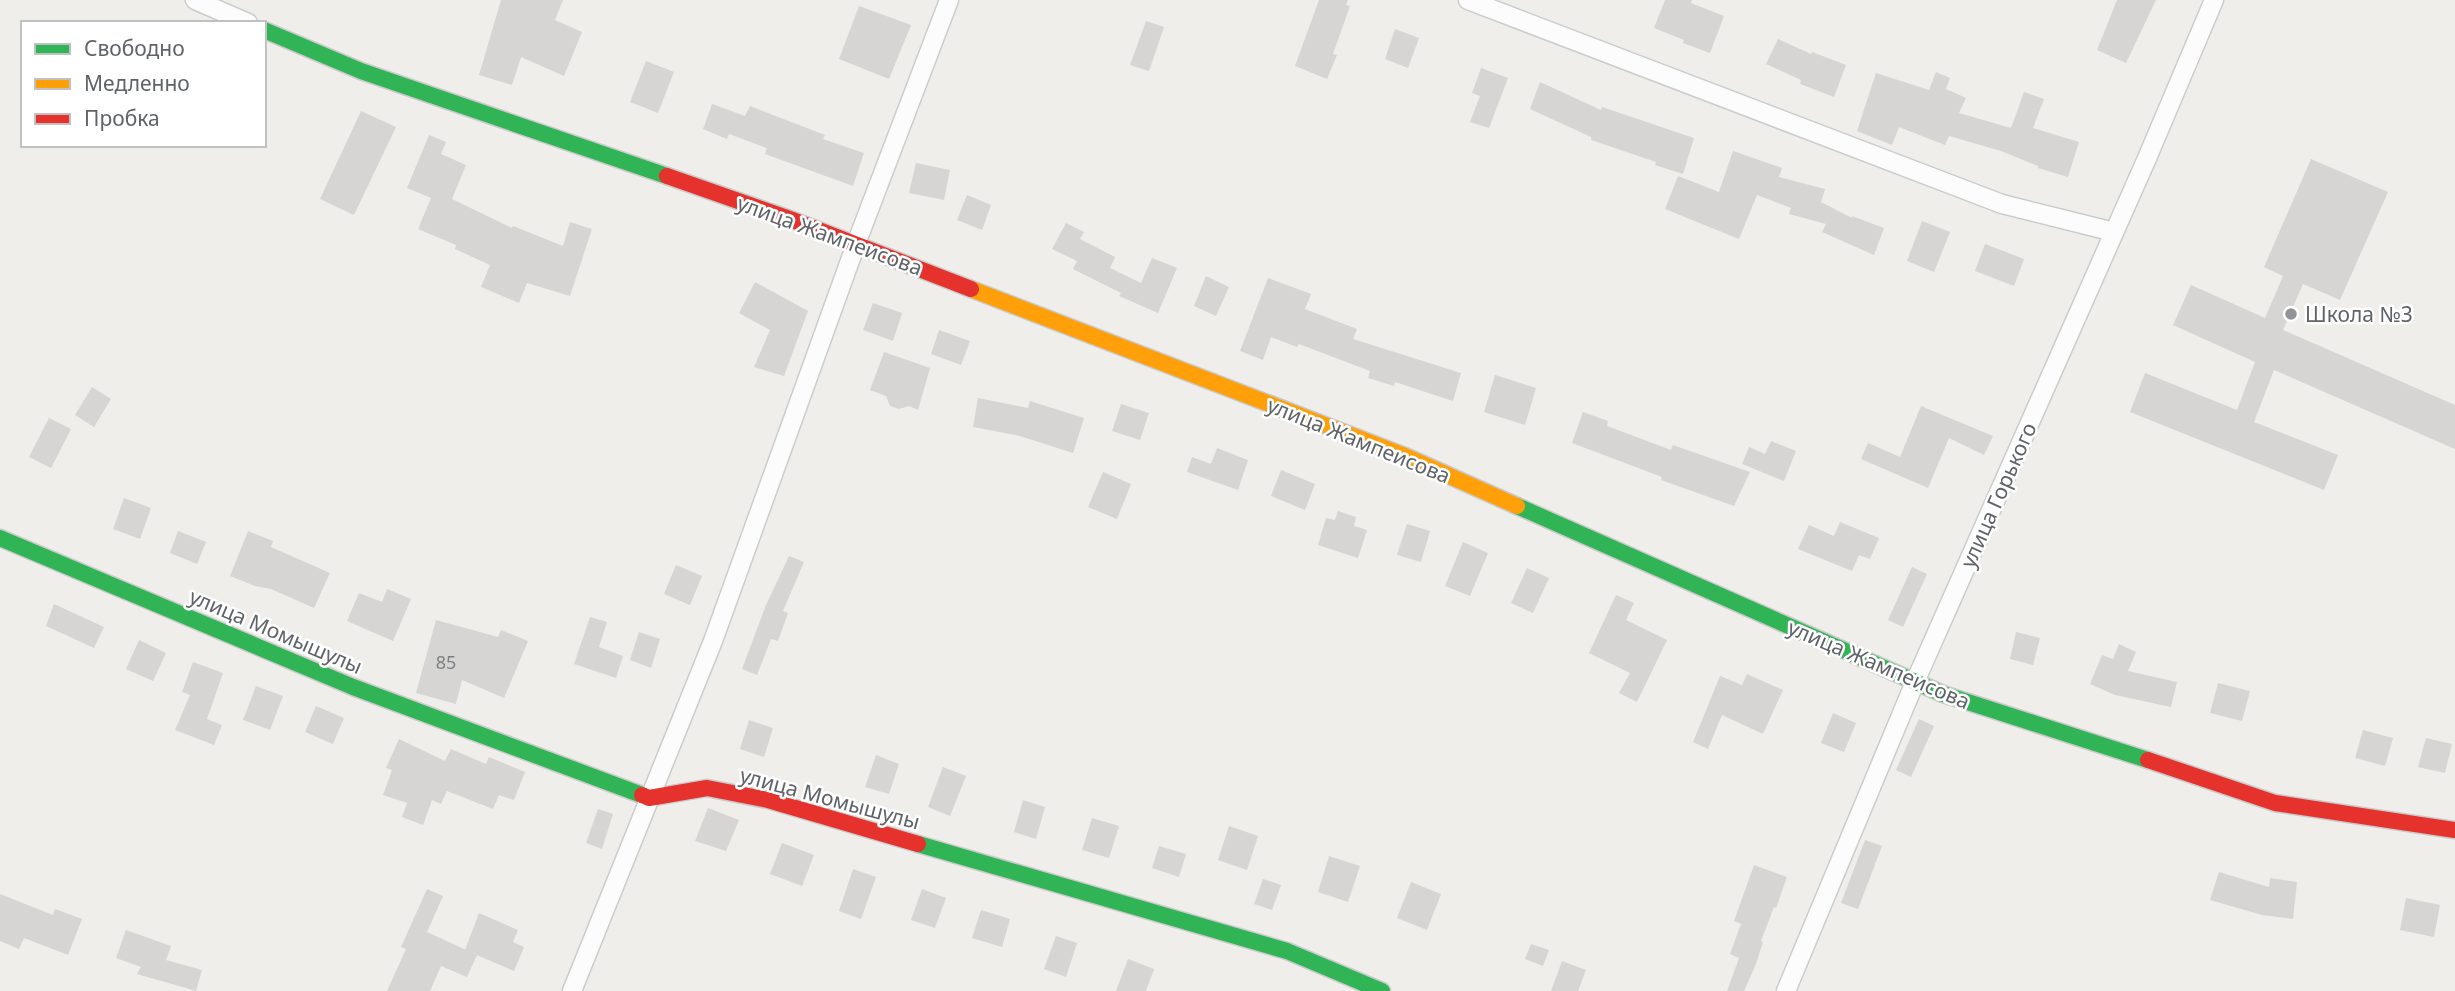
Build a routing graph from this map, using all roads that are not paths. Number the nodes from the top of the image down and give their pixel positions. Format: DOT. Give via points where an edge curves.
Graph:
graph roads {
  1 [pos="195,0"];
  2 [pos="949,0"];
  3 [pos="1468,0"];
  4 [pos="2214,0"];
  5 [pos="243,21"];
  6 [pos="266,31"];
  7 [pos="2114,232"];
  8 [pos="856,244"];
  9 [pos="0,538"];
  10 [pos="1915,682"];
  11 [pos="649,798"];
  12 [pos="2455,830"];
  13 [pos="572,991"];
  14 [pos="1382,991"];
  15 [pos="1786,991"];
  1 -- 5 [label="street"];
  2 -- 8 [label="street"];
  3 -- 7 [label="street" via="2002,204"];
  4 -- 7 [label="street, улица Горького"];
  6 -- 8 [label="street, улица Жампеисова" via="360,71"];
  7 -- 10 [label="street, улица Горького"];
  8 -- 10 [label="street, улица Жампеисова" via="1405,456"];
  8 -- 11 [label="street" via="712,641"];
  9 -- 11 [label="street, улица Момышулы" via="353,687"];
  10 -- 12 [label="street, улица Жампеисова" via="2275,803"];
  10 -- 15 [label="street, улица Горького"];
  11 -- 13 [label="street"];
  11 -- 14 [label="street, улица Момышулы" via="706,788 768,800 1287,951"];
}
